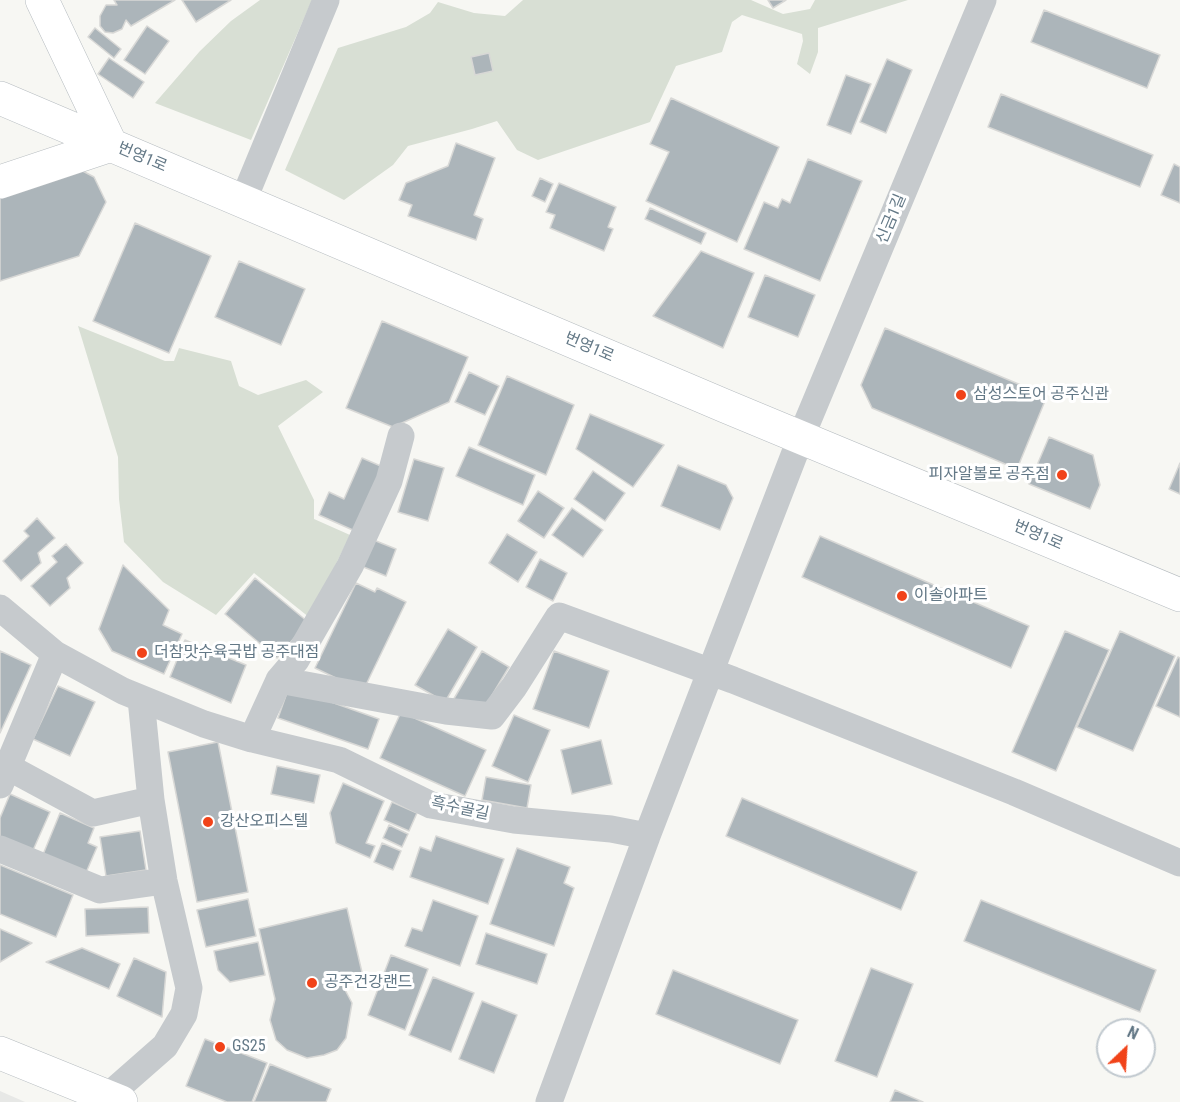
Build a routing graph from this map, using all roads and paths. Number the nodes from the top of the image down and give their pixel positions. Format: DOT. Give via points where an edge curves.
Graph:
graph roads {
  1 [pos="42,0"];
  2 [pos="326,0"];
  3 [pos="983,0"];
  4 [pos="0,98"];
  5 [pos="111,145"];
  6 [pos="0,182"];
  7 [pos="243,201"];
  8 [pos="401,436"];
  9 [pos="801,437"];
  10 [pos="1180,595"];
  11 [pos="0,608"];
  12 [pos="55,654"];
  13 [pos="712,671"];
  14 [pos="279,680"];
  15 [pos="141,699"];
  16 [pos="252,739"];
  17 [pos="4,776"];
  18 [pos="151,800"];
  19 [pos="647,836"];
  20 [pos="0,849"];
  21 [pos="1180,863"];
  22 [pos="164,881"];
  23 [pos="0,1053"];
  24 [pos="114,1099"];
  25 [pos="549,1102"];
  1 -- 5 [label="main road"];
  2 -- 7 [label="street"];
  3 -- 9 [label="street, 신금1길"];
  4 -- 5 [label="main road, 번영1로"];
  5 -- 6 [label="main road"];
  5 -- 7 [label="main road, 번영1로"];
  7 -- 9 [label="main road, 번영1로"];
  8 -- 14 [label="street" via="389,481 350,566 296,660"];
  9 -- 10 [label="main road, 번영1로"];
  9 -- 13 [label="street, 신금1길"];
  11 -- 12 [label="street, 흑수골길"];
  12 -- 15 [label="street, 흑수골길"];
  12 -- 17 [label="street"];
  13 -- 14 [label="street" via="559,615 492,716"];
  13 -- 19 [label="street, 신금1길"];
  13 -- 21 [label="street"];
  14 -- 16 [label="street"];
  15 -- 16 [label="street, 흑수골길"];
  15 -- 18 [label="street"];
  16 -- 19 [label="street, 흑수골길" via="339,760 431,805 514,820"];
  17 -- 18 [label="street" via="93,813"];
  18 -- 22 [label="street"];
  19 -- 25 [label="street"];
  20 -- 22 [label="street" via="100,890"];
  22 -- 24 [label="street" via="189,988 184,1014 165,1046"];
  23 -- 24 [label="main road"];
}
